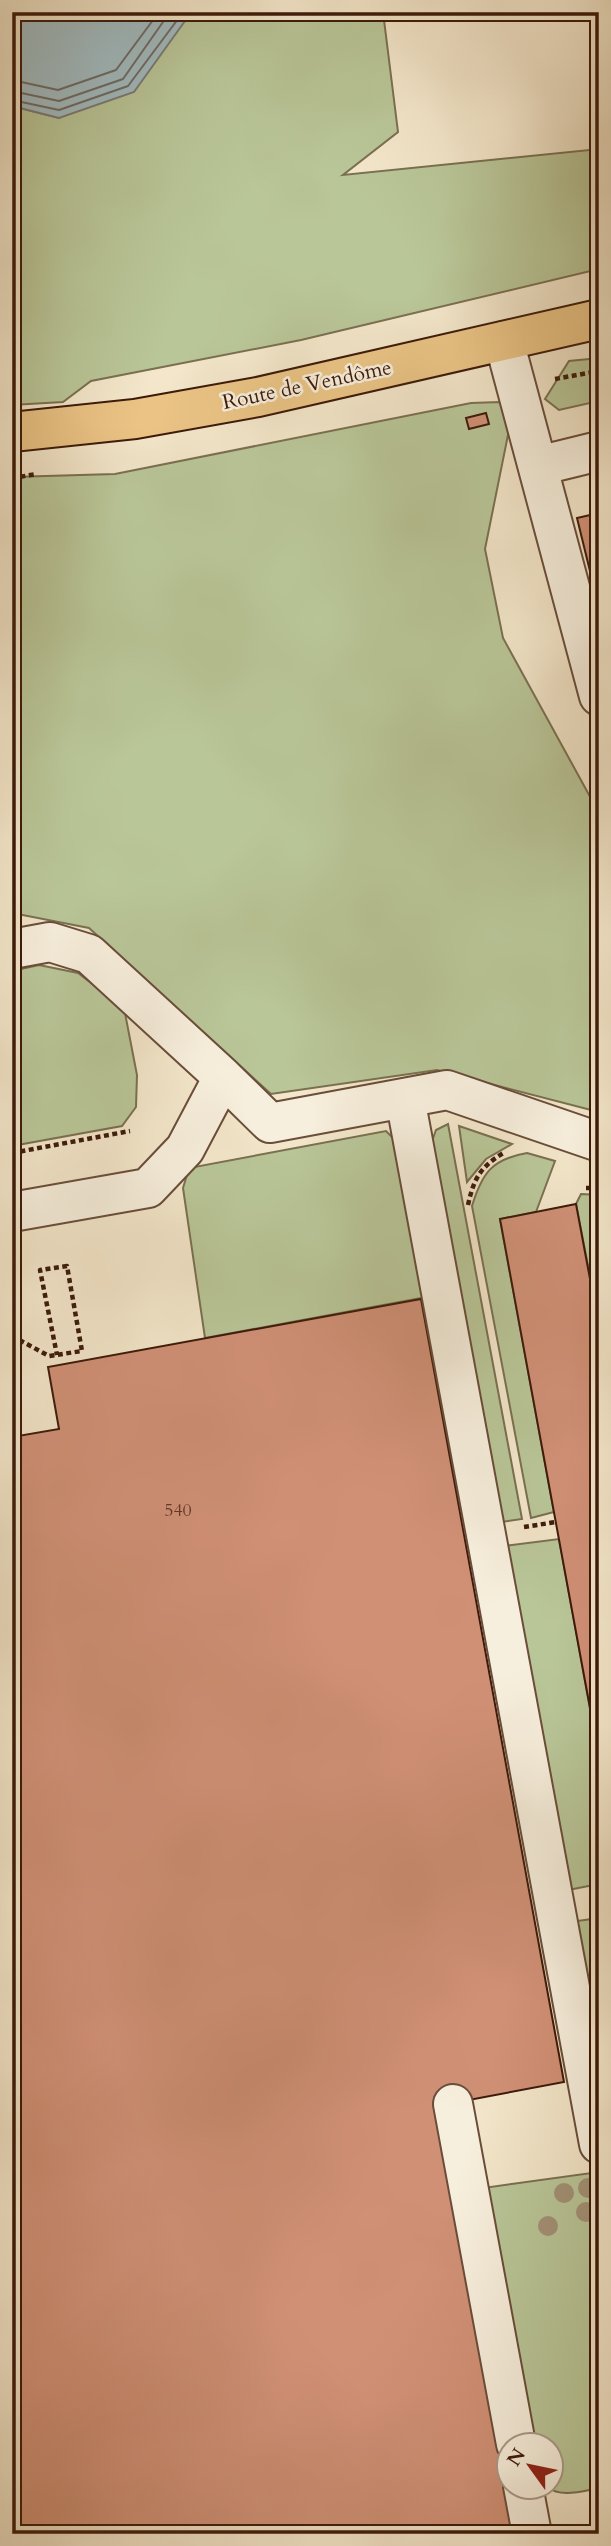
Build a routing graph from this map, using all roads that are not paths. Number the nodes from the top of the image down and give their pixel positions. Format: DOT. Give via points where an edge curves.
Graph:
graph roads {
  1 [pos="599,319"];
  2 [pos="504,341"];
  3 [pos="12,432"];
  4 [pos="599,451"];
  5 [pos="538,467"];
  6 [pos="599,696"];
  7 [pos="12,949"];
  8 [pos="223,1077"];
  9 [pos="405,1098"];
  10 [pos="599,1142"];
  11 [pos="12,1212"];
  12 [pos="453,2104"];
  13 [pos="599,2144"];
  14 [pos="513,2430"];
  15 [pos="525,2500"];
  16 [pos="532,2534"];
  1 -- 2 [label="main road, Route de Vendôme"];
  2 -- 3 [label="main road, Route de Vendôme" via="258,397 135,419"];
  2 -- 5 [label="lane"];
  4 -- 5 [label="lane"];
  5 -- 6 [label="lane"];
  7 -- 8 [label="lane" via="50,942 89,954"];
  8 -- 9 [label="lane" via="270,1123"];
  8 -- 11 [label="lane" via="185,1149 148,1188"];
  9 -- 10 [label="lane" via="447,1090"];
  9 -- 13 [label="lane"];
  12 -- 14 [label="lane"];
  15 -- 16 [label="lane"];
}
